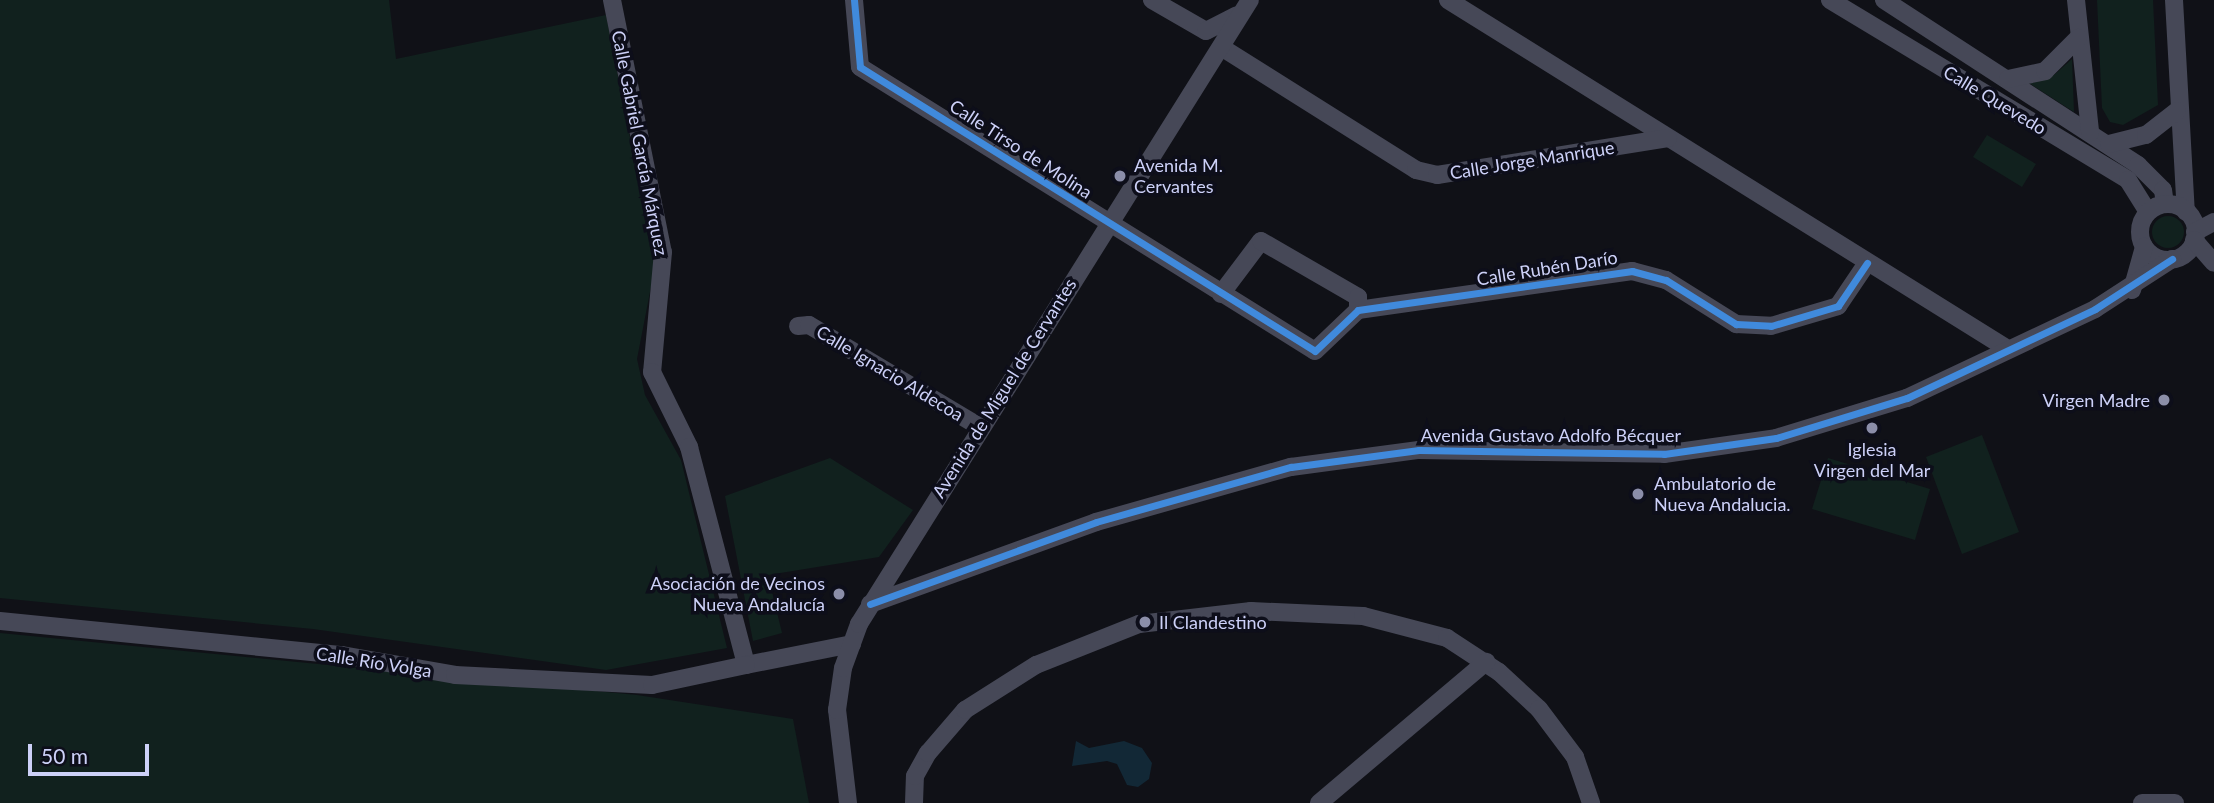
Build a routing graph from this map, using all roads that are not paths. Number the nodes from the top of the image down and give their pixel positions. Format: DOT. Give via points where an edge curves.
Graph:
graph roads {
  1 [pos="612,0"];
  2 [pos="854,0"];
  3 [pos="1152,0"];
  4 [pos="1448,0"];
  5 [pos="1830,0"];
  6 [pos="1884,0"];
  7 [pos="2076,0"];
  8 [pos="2174,0"];
  9 [pos="1245,8"];
  10 [pos="2078,38"];
  11 [pos="1221,47"];
  12 [pos="2008,79"];
  13 [pos="2177,111"];
  14 [pos="2090,132"];
  15 [pos="1668,138"];
  16 [pos="2109,144"];
  17 [pos="2174,207"];
  18 [pos="2148,212"];
  19 [pos="2214,222"];
  20 [pos="1108,224"];
  21 [pos="2195,236"];
  22 [pos="2144,247"];
  23 [pos="2172,260"];
  24 [pos="1867,262"];
  25 [pos="2214,263"];
  26 [pos="2132,290"];
  27 [pos="1221,293"];
  28 [pos="1358,310"];
  29 [pos="798,326"];
  30 [pos="2006,348"];
  31 [pos="979,426"];
  32 [pos="870,604"];
  33 [pos="0,621"];
  34 [pos="852,643"];
  35 [pos="1486,662"];
  36 [pos="746,665"];
  37 [pos="848,803"];
  38 [pos="914,803"];
  39 [pos="1319,803"];
  40 [pos="1591,803"];
  41 [pos="2142,803"];
  42 [pos="2175,803"];
  1 -- 36 [label="street, Calle Gabriel García Márquez" via="663,252 652,372 690,447"];
  2 -- 20 [label="street, Calle Tirso de Molina" via="860,67"];
  3 -- 9 [label="street" via="1206,31"];
  4 -- 15 [label="street"];
  5 -- 18 [label="street, Calle Quevedo" via="2128,180"];
  6 -- 12 [label="street, Calle Quevedo"];
  7 -- 10 [label="street"];
  8 -- 13 [label="street"];
  9 -- 11 [label="street, Avenida de Miguel de Cervantes"];
  10 -- 12 [label="street" via="2045,71"];
  10 -- 14 [label="street"];
  11 -- 15 [label="street, Calle Jorge Manrique" via="1416,170 1437,174"];
  11 -- 20 [label="street, Avenida de Miguel de Cervantes"];
  12 -- 14 [label="street, Calle Quevedo"];
  13 -- 16 [label="street" via="2146,135"];
  13 -- 17 [label="street" via="2179,163"];
  14 -- 16 [label="street, Calle Quevedo"];
  15 -- 24 [label="street"];
  16 -- 17 [label="street, Calle Quevedo" via="2157,182"];
  17 -- 18 [label="street"];
  17 -- 21 [label="street"];
  18 -- 22 [label="street" via="2140,229"];
  19 -- 21 [label="street"];
  20 -- 27 [label="street, Calle Tirso de Molina"];
  20 -- 31 [label="street, Avenida de Miguel de Cervantes"];
  21 -- 23 [label="street"];
  21 -- 25 [label="street"];
  22 -- 23 [label="street"];
  22 -- 26 [label="street"];
  23 -- 26 [label="street, Avenida Gustavo Adolfo Bécquer"];
  24 -- 28 [label="street, Calle Rubén Darío" via="1838,306 1751,329 1666,280 1632,271"];
  24 -- 30 [label="street"];
  26 -- 30 [label="street, Avenida Gustavo Adolfo Bécquer"];
  27 -- 28 [label="street, Calle Tirso de Molina" via="1315,351"];
  27 -- 28 [label="street" via="1261,241 1358,297"];
  29 -- 31 [label="street, Calle Ignacio Aldecoa" via="809,324"];
  30 -- 32 [label="street, Avenida Gustavo Adolfo Bécquer" via="1907,398 1776,438 1664,454 1419,450 1291,467 1096,522"];
  31 -- 32 [label="street, Avenida de Miguel de Cervantes"];
  32 -- 34 [label="street, Avenida de Miguel de Cervantes"];
  33 -- 36 [label="street, Calle Río Volga" via="342,655 455,675 652,685"];
  34 -- 36 [label="street"];
  34 -- 37 [label="street, Avenida de Miguel de Cervantes" via="837,710"];
  35 -- 38 [label="street" via="1422,629 1363,616 1251,611 1139,624 1036,665 965,710 928,753 915,776"];
  35 -- 39 [label="street"];
  35 -- 40 [label="street" via="1560,734"];
  41 -- 42 [label="street"];
}
